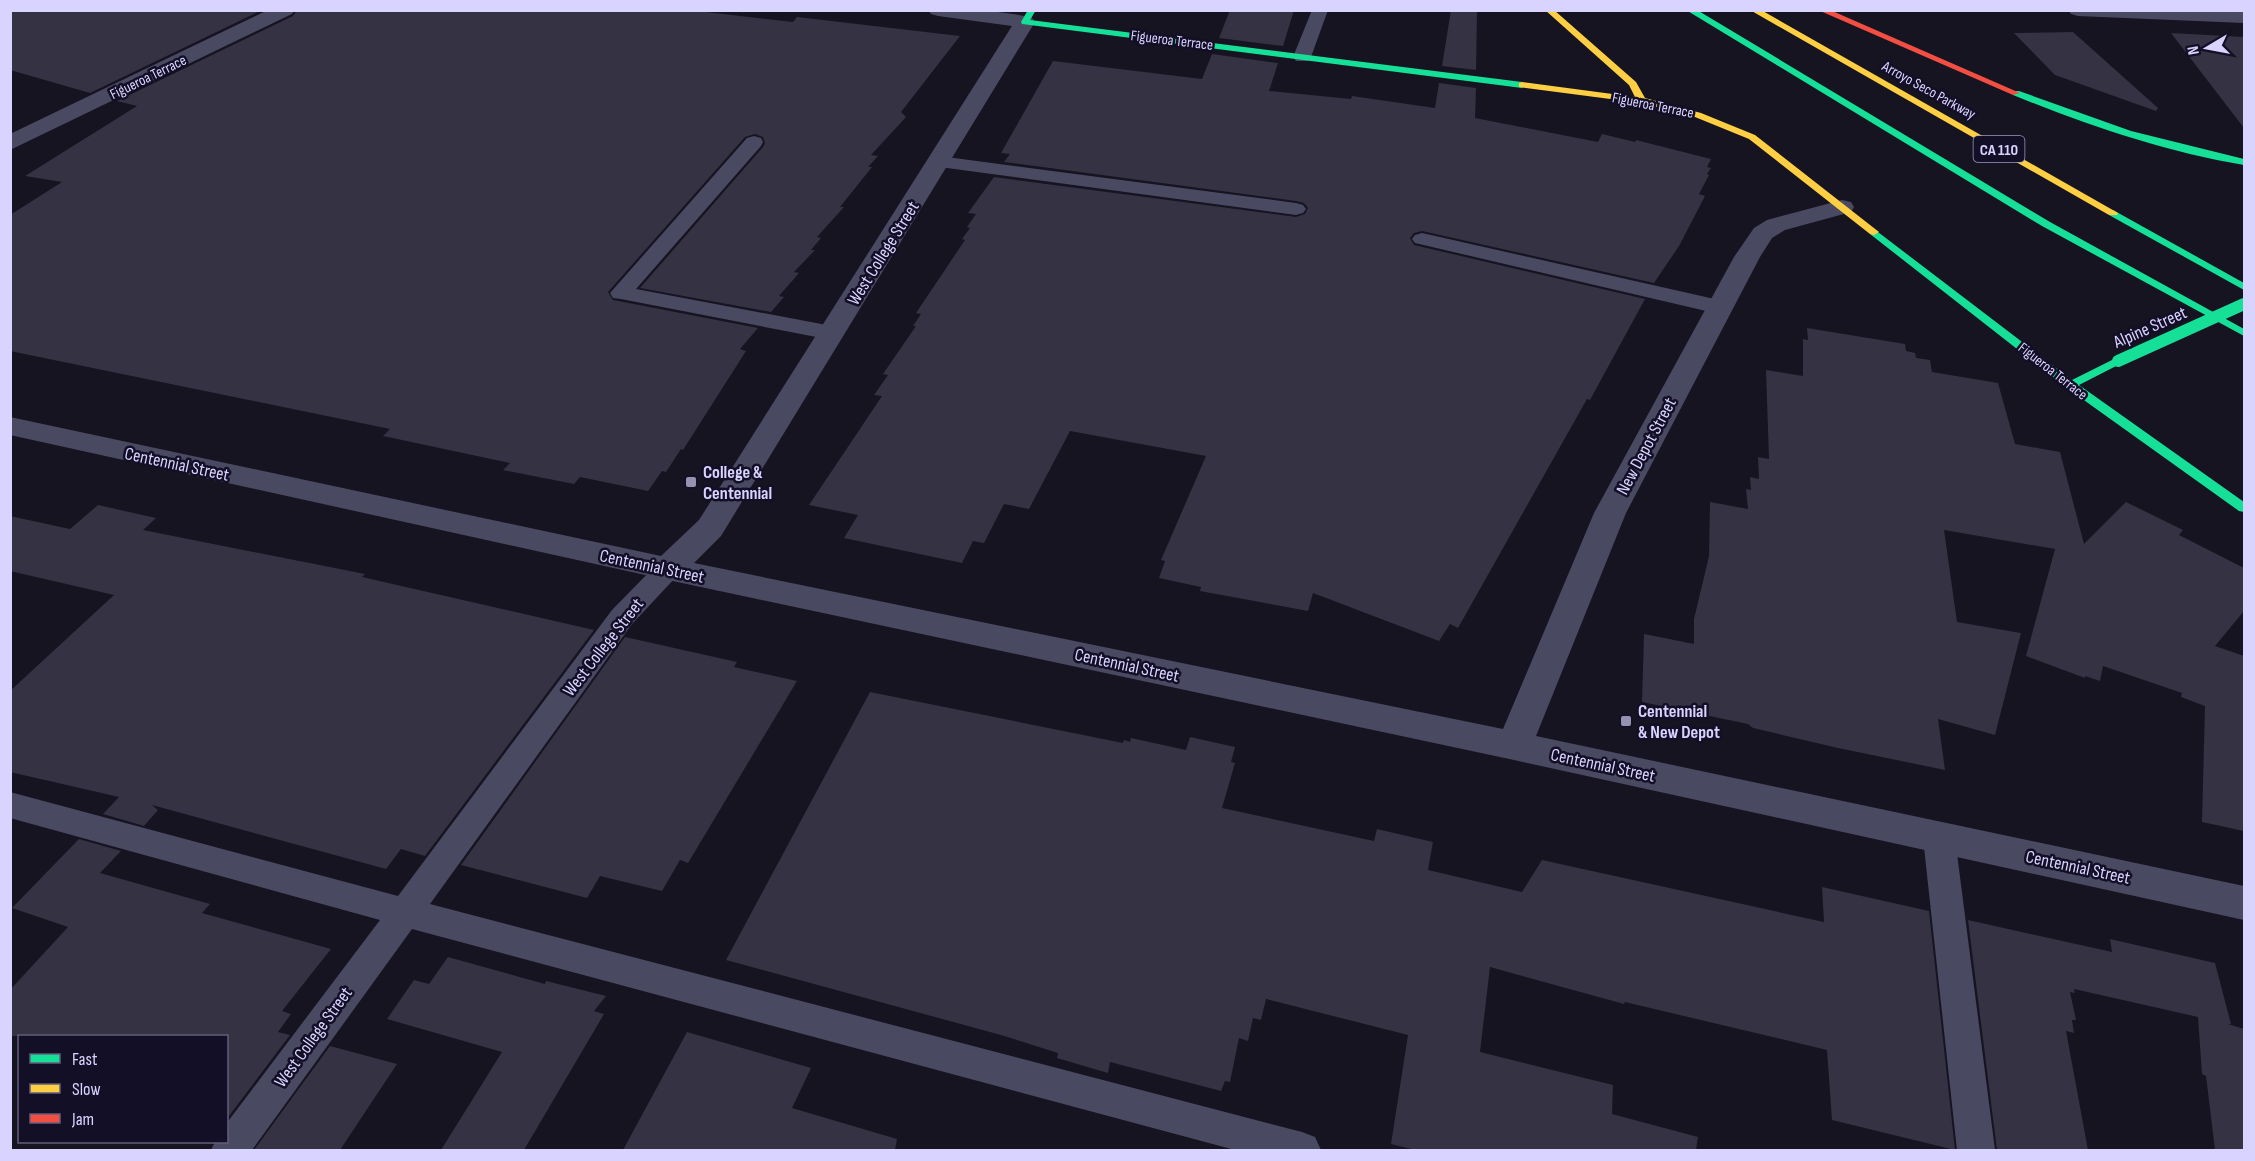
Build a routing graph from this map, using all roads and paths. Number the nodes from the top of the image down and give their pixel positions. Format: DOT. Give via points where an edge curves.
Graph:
graph roads {
  1 [pos="285,10"];
  2 [pos="938,10"];
  3 [pos="1320,10"];
  4 [pos="1549,10"];
  5 [pos="1690,10"];
  6 [pos="1754,10"];
  7 [pos="1822,10"];
  8 [pos="2078,10"];
  9 [pos="1028,16"];
  10 [pos="2244,17"];
  11 [pos="1302,57"];
  12 [pos="1641,100"];
  13 [pos="754,142"];
  14 [pos="10,143"];
  15 [pos="939,162"];
  16 [pos="2244,162"];
  17 [pos="1842,207"];
  18 [pos="1296,209"];
  19 [pos="1422,239"];
  20 [pos="2150,283"];
  21 [pos="2244,287"];
  22 [pos="2244,304"];
  23 [pos="1719,307"];
  24 [pos="832,333"];
  25 [pos="2244,333"];
  26 [pos="2244,346"];
  27 [pos="2071,385"];
  28 [pos="10,426"];
  29 [pos="2244,508"];
  30 [pos="668,569"];
  31 [pos="1514,746"];
  32 [pos="10,805"];
  33 [pos="1939,838"];
  34 [pos="2244,903"];
  35 [pos="404,912"];
  36 [pos="230,1150"];
  37 [pos="1302,1150"];
  38 [pos="1976,1150"];
  1 -- 14 [label="street, Figueroa Terrace"];
  2 -- 9 [label="street, Figueroa Terrace"];
  3 -- 11 [label="lane"];
  4 -- 12 [label="main road" via="1634,84"];
  5 -- 20 [label="main road, CA 110"];
  6 -- 21 [label="main road, Arroyo Seco Parkway / CA 110"];
  7 -- 16 [label="main road" via="2068,114 2139,138"];
  8 -- 10 [label="street"];
  9 -- 11 [label="main road, Figueroa Terrace"];
  9 -- 15 [label="street, West College Street"];
  11 -- 12 [label="main road, Figueroa Terrace"];
  12 -- 17 [label="main road, Figueroa Terrace" via="1692,112 1752,137"];
  13 -- 24 [label="lane" via="621,293"];
  15 -- 18 [label="lane"];
  15 -- 24 [label="street, West College Street"];
  17 -- 23 [label="street, New Depot Street" via="1794,219 1762,233"];
  17 -- 27 [label="main road, Figueroa Terrace"];
  19 -- 23 [label="lane"];
  20 -- 25 [label="main road, CA 110"];
  20 -- 26 [label="main road"];
  22 -- 27 [label="main road, Alpine Street, bridge"];
  23 -- 31 [label="street, New Depot Street" via="1610,513"];
  24 -- 30 [label="street, West College Street" via="710,528"];
  27 -- 29 [label="main road, Figueroa Terrace"];
  28 -- 30 [label="street, Centennial Street"];
  30 -- 31 [label="street, Centennial Street"];
  30 -- 35 [label="lane, West College Street" via="622,617"];
  31 -- 33 [label="street, Centennial Street"];
  32 -- 35 [label="lane"];
  33 -- 34 [label="street, Centennial Street"];
  33 -- 38 [label="lane"];
  35 -- 36 [label="lane, West College Street"];
  35 -- 37 [label="lane"];
}
